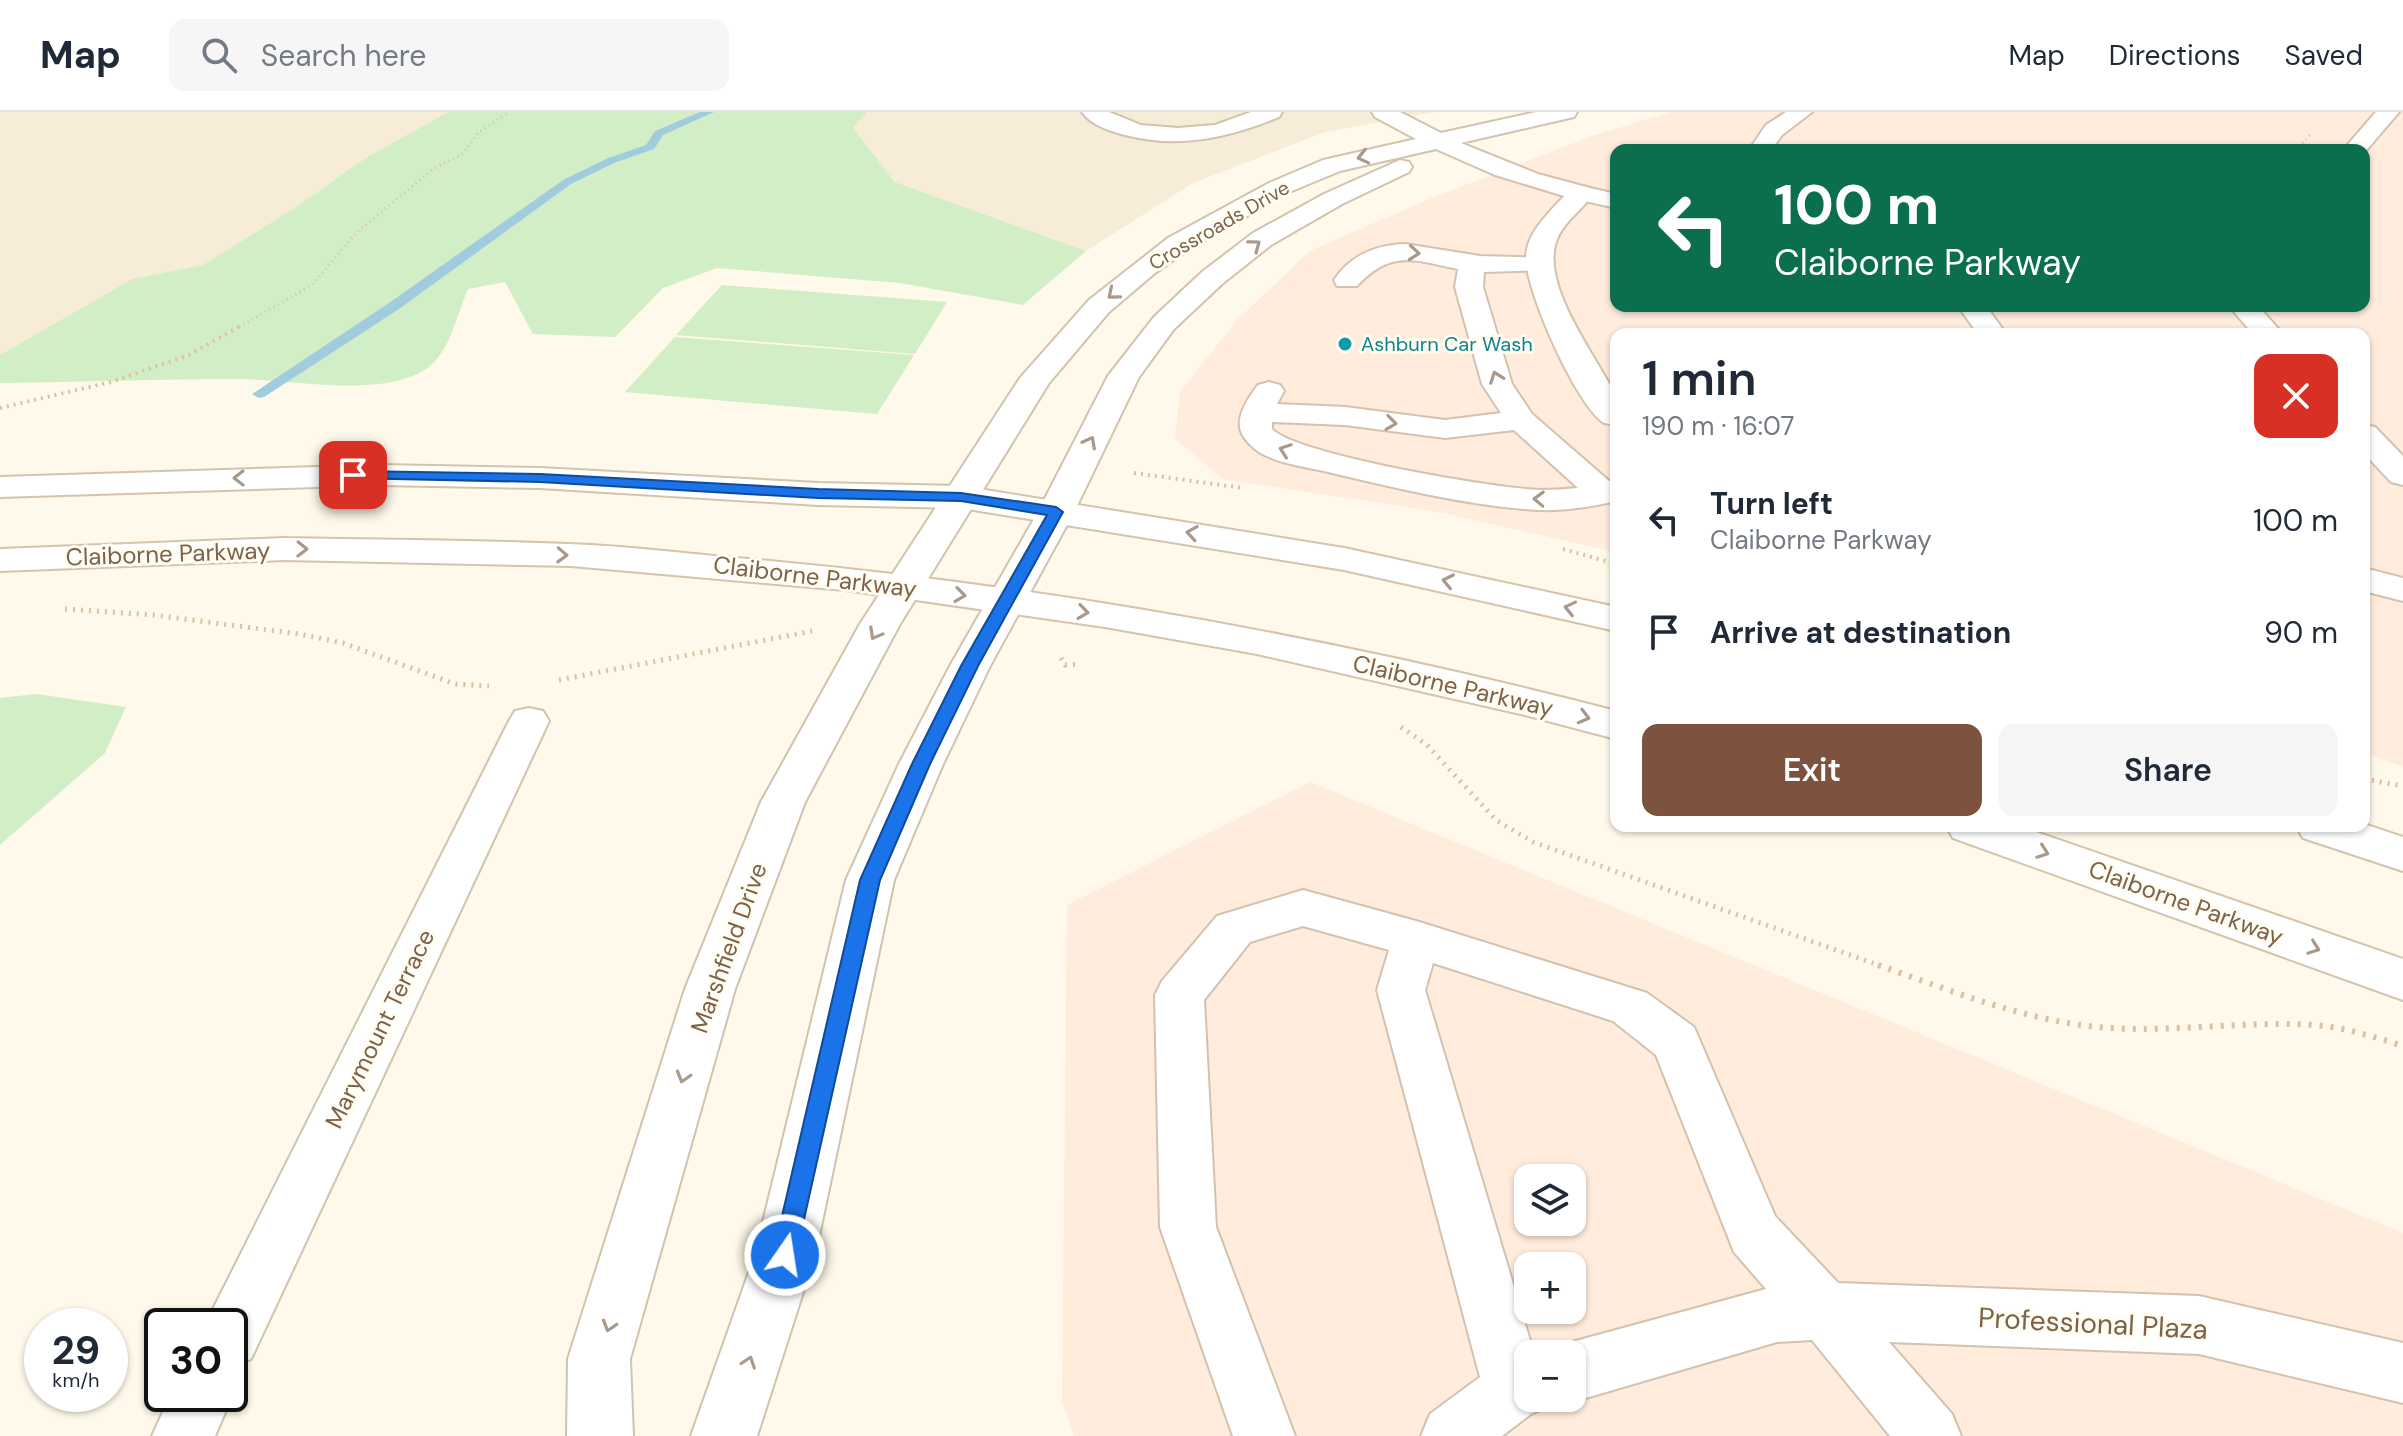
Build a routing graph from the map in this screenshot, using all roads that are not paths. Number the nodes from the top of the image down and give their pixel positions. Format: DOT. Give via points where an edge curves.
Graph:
graph roads {
  1 [pos="1093,112"];
  2 [pos="1271,112"];
  3 [pos="1383,112"];
  4 [pos="1566,112"];
  5 [pos="1801,112"];
  6 [pos="2388,112"];
  7 [pos="1440,142"];
  8 [pos="1764,144"];
  9 [pos="2359,144"];
  10 [pos="1581,193"];
  11 [pos="1610,200"];
  12 [pos="1472,263"];
  13 [pos="1541,264"];
  14 [pos="1347,280"];
  15 [pos="2249,312"];
  16 [pos="2263,328"];
  17 [pos="1610,409"];
  18 [pos="1521,420"];
  19 [pos="2370,440"];
  20 [pos="2403,475"];
  21 [pos="0,487"];
  22 [pos="1610,492"];
  23 [pos="961,497"];
  24 [pos="1056,512"];
  25 [pos="0,560"];
  26 [pos="2370,581"];
  27 [pos="2403,590"];
  28 [pos="892,606"];
  29 [pos="996,618"];
  30 [pos="1610,618"];
  31 [pos="539,701"];
  32 [pos="1610,723"];
  33 [pos="1986,832"];
  34 [pos="2337,832"];
  35 [pos="2403,854"];
  36 [pos="1416,939"];
  37 [pos="2403,980"];
  38 [pos="245,1308"];
  39 [pos="1825,1311"];
  40 [pos="1514,1364"];
  41 [pos="1586,1368"];
  42 [pos="2403,1373"];
  43 [pos="1514,1392"];
  44 [pos="194,1412"];
  45 [pos="183,1436"];
  46 [pos="600,1436"];
  47 [pos="724,1436"];
  48 [pos="1264,1436"];
  49 [pos="1452,1436"];
  50 [pos="1930,1436"];
  1 -- 2 [label="street" via="1124,127 1192,135 1233,128"];
  3 -- 7 [label="street"];
  4 -- 7 [label="street, Crossroads Drive"];
  5 -- 8 [label="lane" via="1774,130"];
  6 -- 9 [label="lane"];
  7 -- 10 [label="street" via="1535,181"];
  7 -- 23 [label="street, Crossroads Drive, one-way" via="1332,165 1226,215 1145,267 1099,306 1036,378"];
  24 -- 7 [label="street, Crossroads Drive, one-way" via="1124,376 1164,323 1262,239"];
  10 -- 11 [label="lane"];
  10 -- 13 [label="street" via="1541,244"];
  12 -- 13 [label="lane"];
  14 -- 12 [label="lane, one-way" via="1361,262 1377,254 1422,253"];
  18 -- 12 [label="lane, one-way" via="1497,384 1469,287"];
  13 -- 17 [label="street" via="1545,285 1589,384"];
  15 -- 16 [label="lane"];
  18 -- 22 [label="lane"];
  22 -- 18 [label="lane, one-way" via="1540,500 1501,496 1292,454 1268,444 1256,431 1263,402 1445,429"];
  19 -- 20 [label="lane"];
  23 -- 21 [label="street, one-way" via="381,475"];
  23 -- 24 [label="street"];
  23 -- 28 [label="street, Marshfield Drive"];
  24 -- 29 [label="street"];
  30 -- 24 [label="street, one-way" via="1344,559"];
  25 -- 28 [label="street, Claiborne Parkway, one-way" via="285,549 571,555 703,564"];
  26 -- 27 [label="street"];
  28 -- 29 [label="street, Claiborne Parkway, one-way"];
  28 -- 46 [label="street, Marshfield Drive, one-way" via="783,802 710,989 599,1359"];
  29 -- 32 [label="street, Claiborne Parkway, one-way" via="1257,642"];
  47 -- 29 [label="street, one-way" via="785,1255 870,880 921,764"];
  31 -- 38 [label="lane, Marymount Terrace"];
  33 -- 37 [label="street, Claiborne Parkway, one-way"];
  34 -- 35 [label="street"];
  36 -- 39 [label="lane" via="1630,1007 1676,1042 1754,1234"];
  36 -- 40 [label="lane" via="1401,990"];
  36 -- 48 [label="lane" via="1303,908 1234,929 1179,995 1188,1227"];
  39 -- 41 [label="lane, Professional Plaza" via="1777,1314"];
  39 -- 42 [label="lane, Professional Plaza" via="2199,1325"];
  39 -- 50 [label="lane"];
  43 -- 49 [label="lane"];
  44 -- 45 [label="lane"];
}
